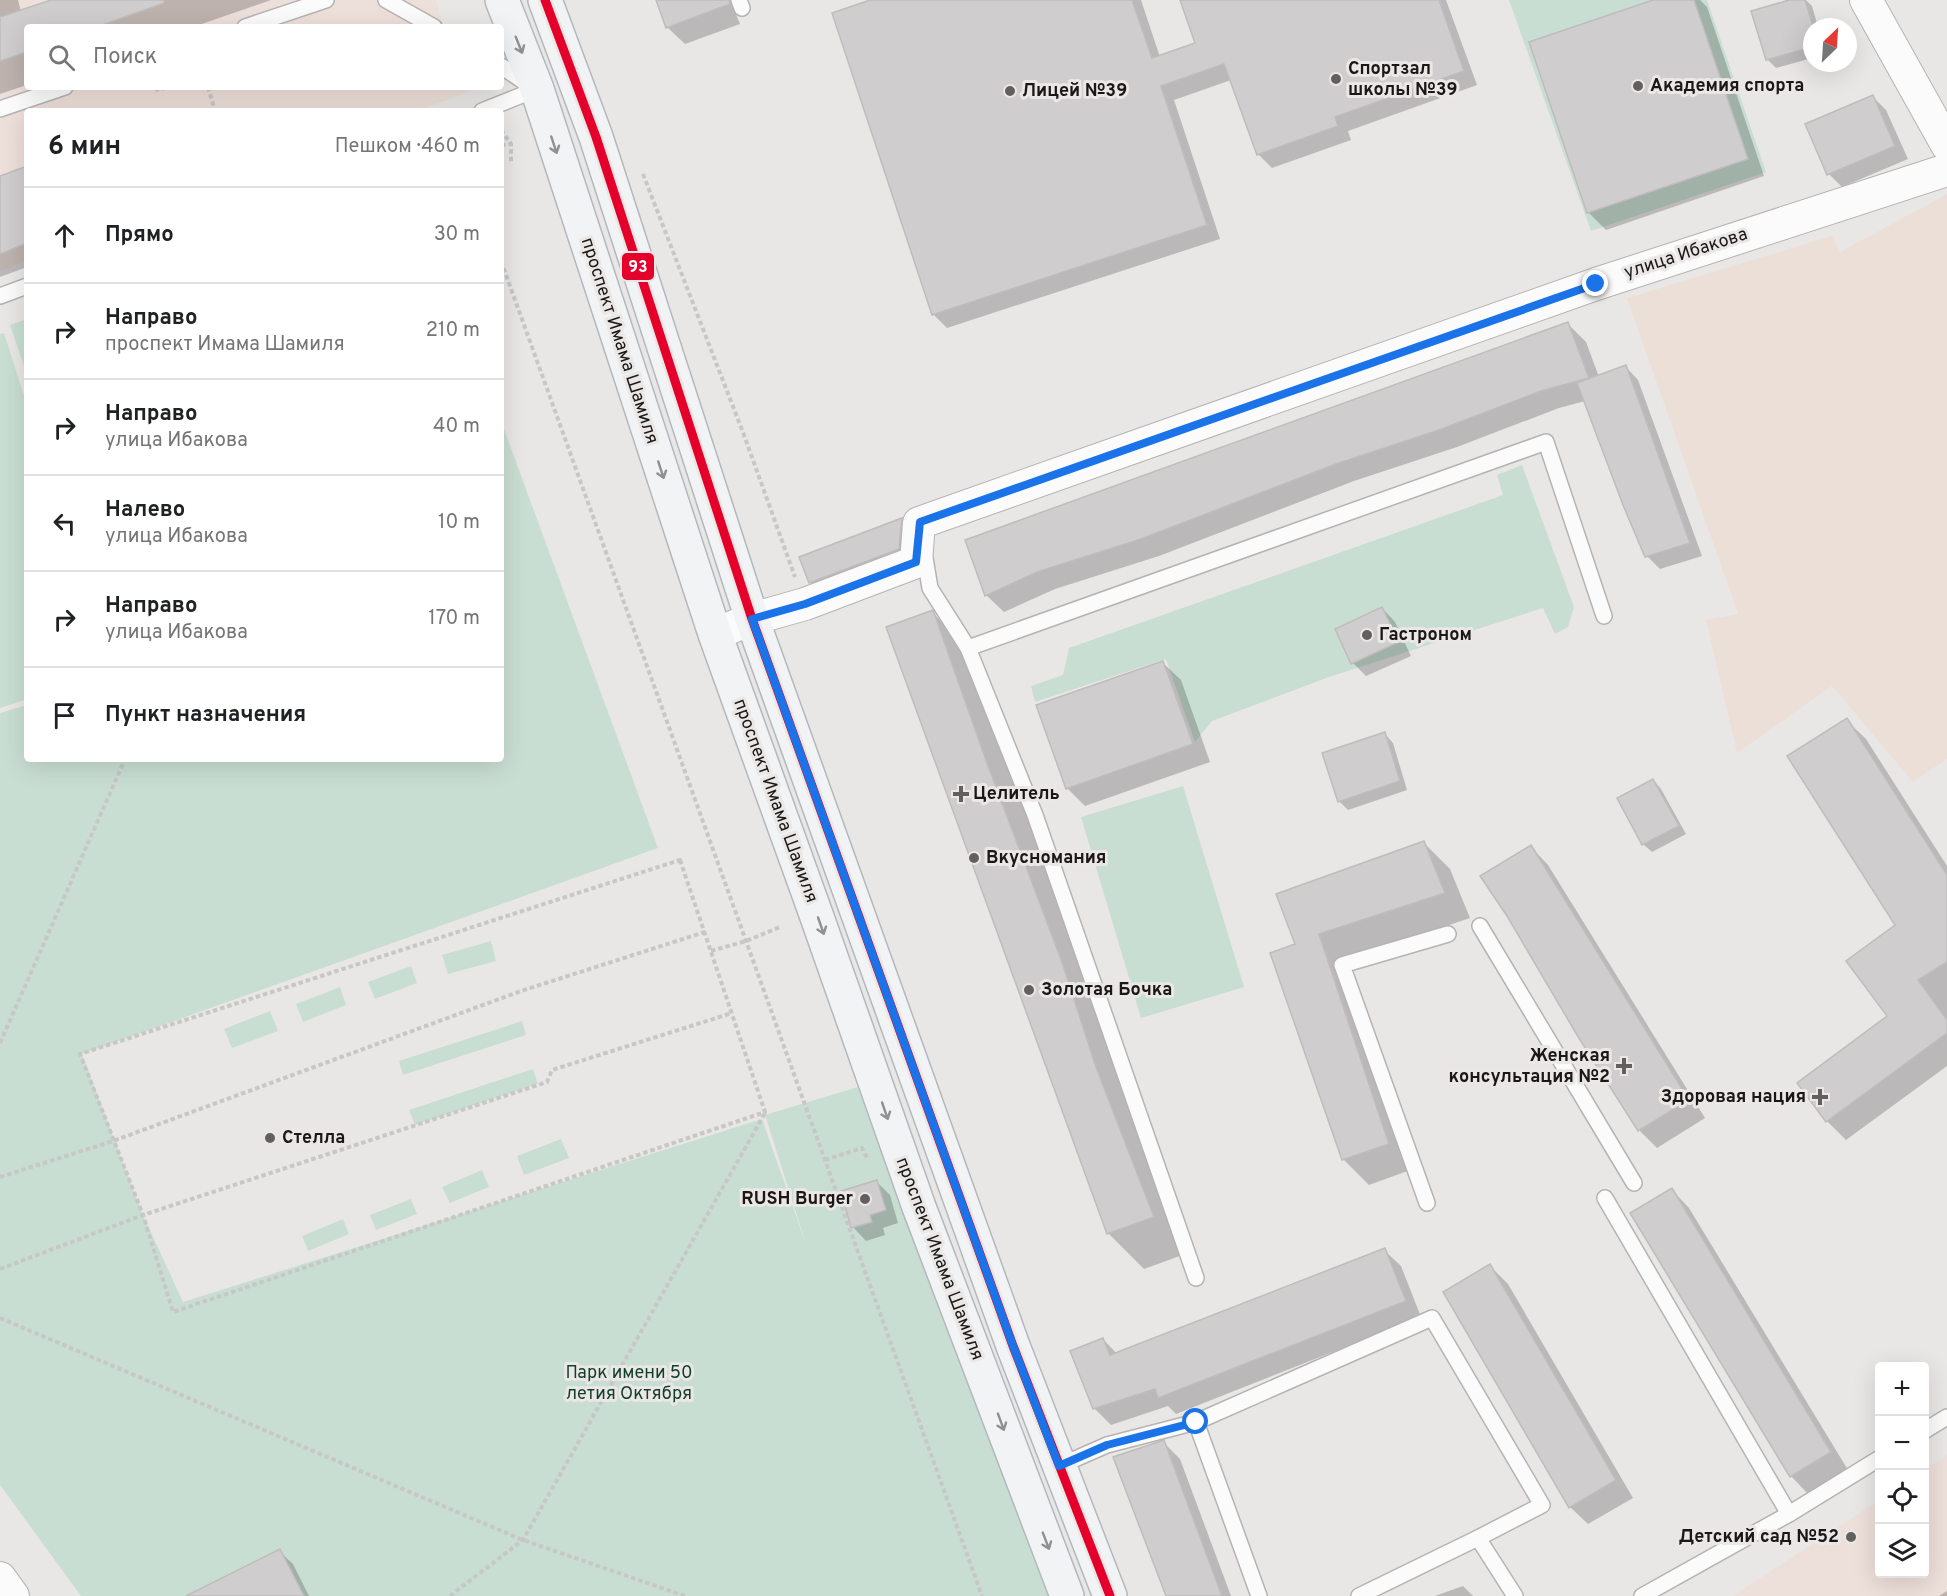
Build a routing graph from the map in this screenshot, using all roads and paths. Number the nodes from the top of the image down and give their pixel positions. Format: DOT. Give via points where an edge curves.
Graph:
graph roads {
  1 [pos="326,0"];
  2 [pos="386,0"];
  3 [pos="502,0"];
  4 [pos="544,0"];
  5 [pos="1866,0"];
  6 [pos="254,24"];
  7 [pos="429,24"];
  8 [pos="504,68"];
  9 [pos="572,74"];
  10 [pos="537,89"];
  11 [pos="56,90"];
  12 [pos="209,90"];
  13 [pos="214,108"];
  14 [pos="490,108"];
  15 [pos="0,109"];
  16 [pos="504,135"];
  17 [pos="510,144"];
  18 [pos="504,145"];
  19 [pos="1947,146"];
  20 [pos="511,163"];
  21 [pos="1947,170"];
  22 [pos="643,173"];
  23 [pos="504,269"];
  24 [pos="24,287"];
  25 [pos="0,296"];
  26 [pos="920,522"];
  27 [pos="805,604"];
  28 [pos="1604,616"];
  29 [pos="752,619"];
  30 [pos="715,634"];
  31 [pos="968,648"];
  32 [pos="124,762"];
  33 [pos="1480,926"];
  34 [pos="780,927"];
  35 [pos="705,932"];
  36 [pos="1448,934"];
  37 [pos="746,941"];
  38 [pos="711,951"];
  39 [pos="732,1014"];
  40 [pos="0,1043"];
  41 [pos="765,1112"];
  42 [pos="113,1141"];
  43 [pos="825,1160"];
  44 [pos="872,1168"];
  45 [pos="0,1178"];
  46 [pos="1634,1183"];
  47 [pos="1605,1198"];
  48 [pos="1427,1203"];
  49 [pos="143,1215"];
  50 [pos="0,1269"];
  51 [pos="1196,1278"];
  52 [pos="0,1318"];
  53 [pos="1947,1417"];
  54 [pos="1196,1422"];
  55 [pos="1929,1428"];
  56 [pos="1875,1461"];
  57 [pos="1059,1466"];
  58 [pos="1789,1514"];
  59 [pos="1478,1538"];
  60 [pos="523,1540"];
  61 [pos="0,1578"];
  62 [pos="14,1596"];
  63 [pos="450,1596"];
  64 [pos="685,1596"];
  65 [pos="982,1596"];
  66 [pos="1067,1596"];
  67 [pos="1110,1596"];
  68 [pos="1259,1596"];
  69 [pos="1359,1596"];
  70 [pos="1515,1596"];
  71 [pos="1642,1596"];
  1 -- 6 [label="lane"];
  2 -- 7 [label="lane"];
  3 -- 10 [label="main road, проспект Имама Шамиля, one-way"];
  4 -- 9 [label="main road"];
  5 -- 19 [label="street"];
  8 -- 10 [label="lane"];
  9 -- 10 [label="main road"];
  9 -- 29 [label="main road" via="596,137"];
  10 -- 14 [label="lane"];
  10 -- 30 [label="main road, проспект Имама Шамиля, one-way"];
  11 -- 15 [label="lane"];
  12 -- 13 [label="path"];
  16 -- 17 [label="path"];
  17 -- 18 [label="path"];
  17 -- 20 [label="path"];
  21 -- 26 [label="street, улица Ибакова" via="1596,284"];
  22 -- 27 [label="path"];
  23 -- 37 [label="path"];
  24 -- 25 [label="lane"];
  26 -- 27 [label="street" via="916,562"];
  26 -- 31 [label="lane" via="930,588"];
  27 -- 29 [label="street"];
  28 -- 31 [label="lane" via="1546,442"];
  29 -- 30 [label="street"];
  29 -- 57 [label="main road"];
  30 -- 66 [label="main road, проспект Имама Шамиля, one-way" via="919,1207"];
  31 -- 51 [label="lane" via="1035,815"];
  32 -- 40 [label="path"];
  33 -- 46 [label="lane"];
  34 -- 37 [label="path"];
  35 -- 38 [label="path"];
  35 -- 42 [label="path" via="521,991"];
  35 -- 42 [label="path" via="681,860 80,1054"];
  36 -- 48 [label="lane" via="1342,965"];
  37 -- 38 [label="path"];
  37 -- 43 [label="path"];
  38 -- 39 [label="path"];
  39 -- 41 [label="path"];
  39 -- 49 [label="path" via="552,1070 547,1082"];
  41 -- 49 [label="path" via="173,1312"];
  41 -- 60 [label="path"];
  42 -- 45 [label="path"];
  42 -- 49 [label="path"];
  43 -- 44 [label="path" via="862,1148"];
  43 -- 65 [label="path"];
  47 -- 58 [label="lane"];
  49 -- 50 [label="path"];
  52 -- 60 [label="path"];
  53 -- 55 [label="lane"];
  54 -- 57 [label="lane" via="1107,1445"];
  54 -- 59 [label="lane" via="1432,1318 1542,1505"];
  54 -- 68 [label="lane"];
  56 -- 58 [label="lane"];
  57 -- 67 [label="main road"];
  58 -- 71 [label="lane"];
  59 -- 69 [label="lane"];
  59 -- 70 [label="lane"];
  60 -- 63 [label="path"];
  60 -- 64 [label="path"];
  61 -- 62 [label="street"];
}
